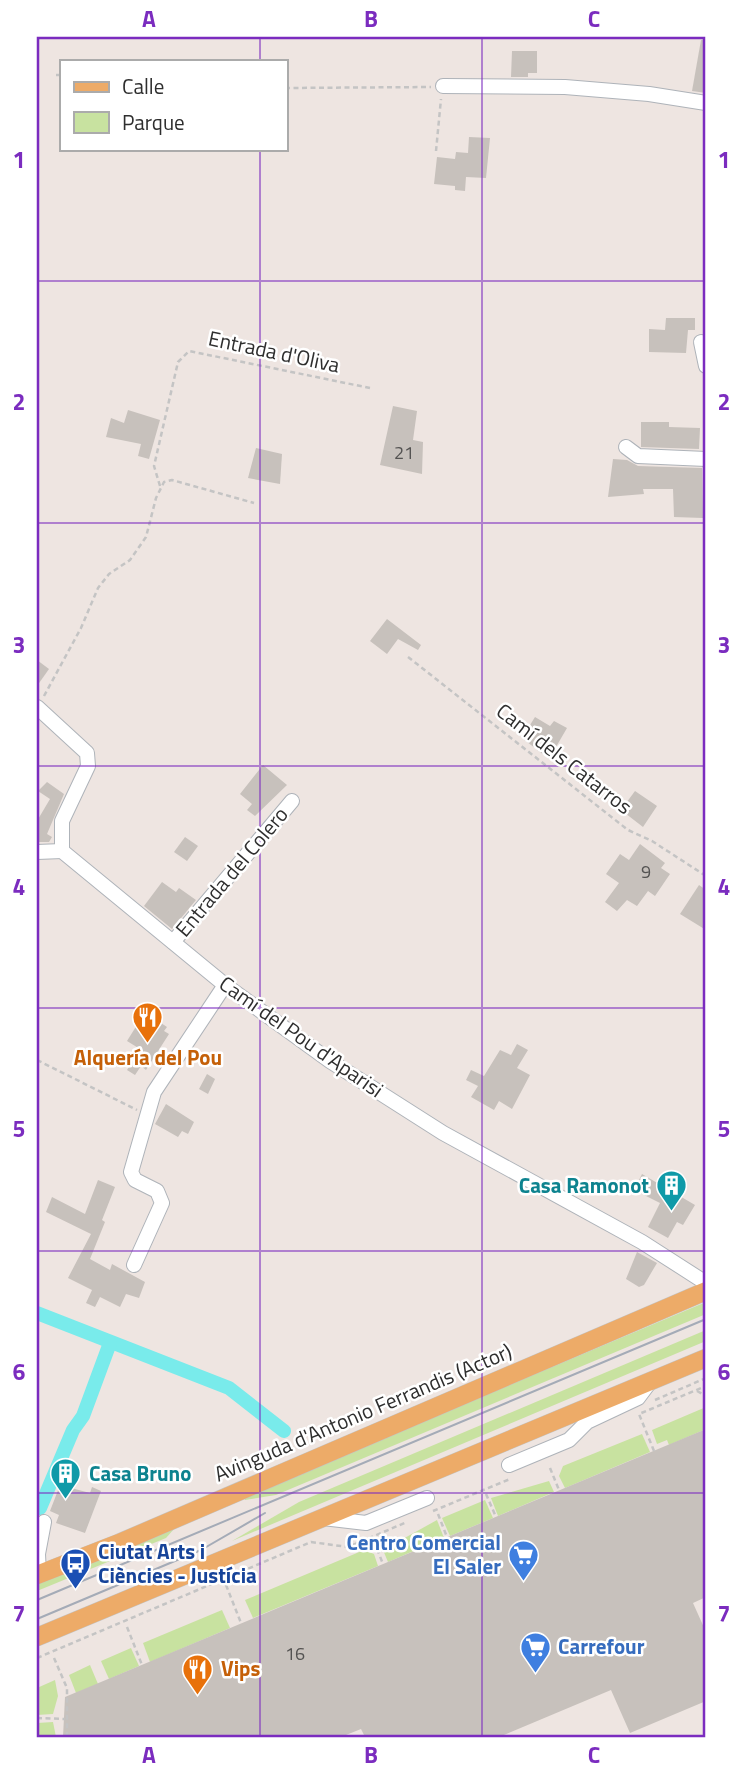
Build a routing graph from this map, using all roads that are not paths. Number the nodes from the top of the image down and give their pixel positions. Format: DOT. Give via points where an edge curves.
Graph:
graph roads {
  1 [pos="443,86"];
  2 [pos="706,103"];
  3 [pos="701,342"];
  4 [pos="706,366"];
  5 [pos="626,447"];
  6 [pos="706,459"];
  7 [pos="37,707"];
  8 [pos="292,801"];
  9 [pos="62,851"];
  10 [pos="37,852"];
  11 [pos="173,942"];
  12 [pos="225,985"];
  13 [pos="134,1265"];
  14 [pos="706,1283"];
  15 [pos="706,1291"];
  16 [pos="706,1359"];
  17 [pos="650,1382"];
  18 [pos="509,1465"];
  19 [pos="427,1498"];
  20 [pos="321,1518"];
  21 [pos="44,1522"];
  22 [pos="38,1574"];
  23 [pos="37,1637"];
  1 -- 2 [label="street" via="565,87"];
  3 -- 4 [label="street"];
  5 -- 6 [label="street" via="638,456"];
  7 -- 9 [label="street" via="87,753 88,766 62,821"];
  8 -- 11 [label="street, Entrada del Colero"];
  9 -- 10 [label="street"];
  9 -- 11 [label="street, Camí del Pou d'Aparisi"];
  11 -- 12 [label="street, Camí del Pou d'Aparisi"];
  12 -- 13 [label="street" via="154,1092 131,1172 135,1180 157,1191 162,1203"];
  12 -- 14 [label="street, Camí del Pou d'Aparisi" via="330,1061 443,1133 642,1242"];
  15 -- 22 [label="main road, Avinguda d'Antonio Ferrandis (Actor)"];
  16 -- 17 [label="main road"];
  17 -- 18 [label="street" via="638,1398 587,1422 569,1440"];
  17 -- 20 [label="main road"];
  19 -- 20 [label="street" via="366,1523"];
  20 -- 23 [label="main road"];
  21 -- 22 [label="street"];
}
